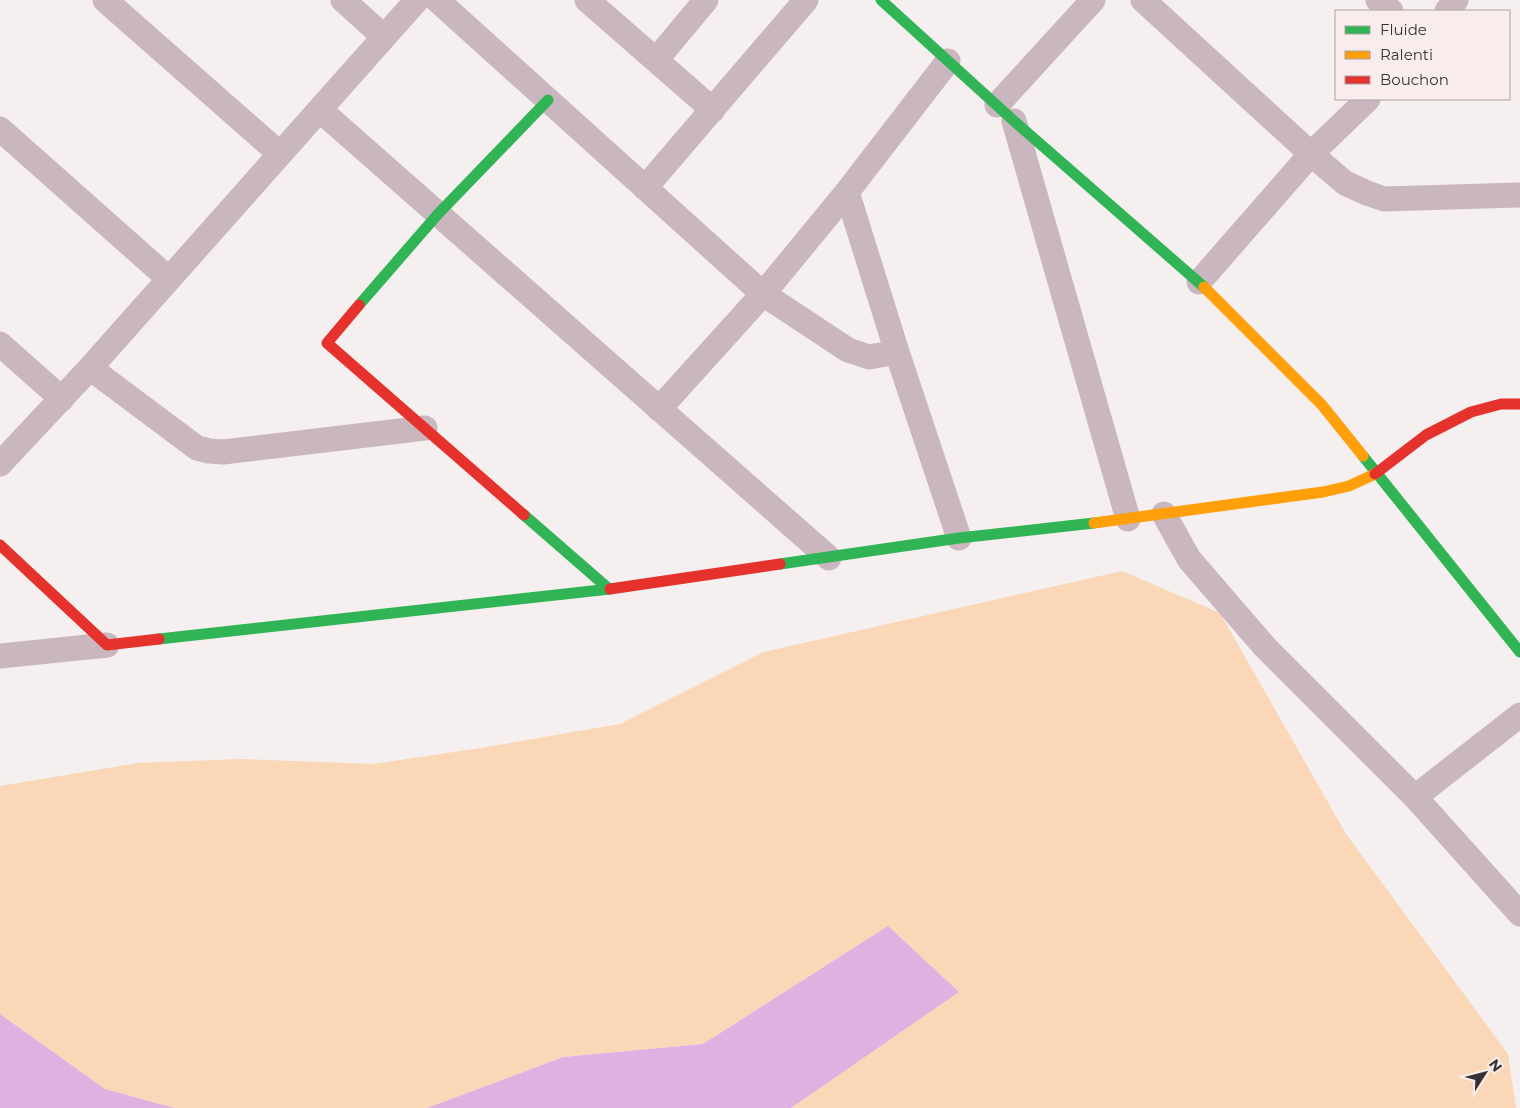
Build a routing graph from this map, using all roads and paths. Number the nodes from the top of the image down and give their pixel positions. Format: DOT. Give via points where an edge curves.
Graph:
graph roads {
  1 [pos="106,0"];
  2 [pos="343,0"];
  3 [pos="417,0"];
  4 [pos="436,0"];
  5 [pos="587,0"];
  6 [pos="706,0"];
  7 [pos="806,0"];
  8 [pos="881,0"];
  9 [pos="1093,0"];
  10 [pos="1143,0"];
  11 [pos="1378,0"];
  12 [pos="1456,0"];
  13 [pos="1390,10"];
  14 [pos="1447,10"];
  15 [pos="384,37"];
  16 [pos="656,60"];
  17 [pos="948,60"];
  18 [pos="548,100"];
  19 [pos="1367,100"];
  20 [pos="320,110"];
  21 [pos="713,110"];
  22 [pos="1005,113"];
  23 [pos="0,129"];
  24 [pos="280,154"];
  25 [pos="1311,154"];
  26 [pos="645,188"];
  27 [pos="847,192"];
  28 [pos="1520,195"];
  29 [pos="438,214"];
  30 [pos="169,279"];
  31 [pos="1200,282"];
  32 [pos="763,294"];
  33 [pos="0,344"];
  34 [pos="897,352"];
  35 [pos="90,368"];
  36 [pos="62,399"];
  37 [pos="1520,404"];
  38 [pos="659,410"];
  39 [pos="425,428"];
  40 [pos="0,464"];
  41 [pos="1377,473"];
  42 [pos="1164,514"];
  43 [pos="1128,519"];
  44 [pos="959,538"];
  45 [pos="0,545"];
  46 [pos="829,558"];
  47 [pos="609,589"];
  48 [pos="107,645"];
  49 [pos="1520,652"];
  50 [pos="0,656"];
  51 [pos="1520,715"];
  52 [pos="1415,797"];
  53 [pos="1520,914"];
  1 -- 24 [label="street"];
  2 -- 15 [label="street"];
  3 -- 15 [label="street"];
  4 -- 18 [label="street"];
  5 -- 16 [label="street"];
  6 -- 16 [label="street"];
  7 -- 21 [label="street"];
  8 -- 17 [label="street"];
  9 -- 22 [label="street"];
  10 -- 25 [label="street"];
  11 -- 13 [label="street"];
  12 -- 14 [label="street"];
  15 -- 20 [label="street"];
  16 -- 21 [label="street"];
  17 -- 22 [label="street"];
  17 -- 27 [label="street"];
  18 -- 26 [label="street"];
  18 -- 29 [label="street"];
  19 -- 25 [label="street"];
  20 -- 24 [label="street"];
  20 -- 29 [label="street"];
  21 -- 26 [label="street"];
  22 -- 31 [label="street"];
  22 -- 43 [label="street"];
  23 -- 30 [label="street"];
  24 -- 30 [label="street"];
  25 -- 28 [label="street" via="1345,183 1384,199"];
  25 -- 31 [label="street"];
  26 -- 32 [label="street"];
  27 -- 32 [label="street"];
  27 -- 34 [label="street"];
  29 -- 38 [label="street"];
  29 -- 39 [label="street" via="327,343"];
  30 -- 35 [label="street"];
  31 -- 41 [label="street" via="1322,405"];
  32 -- 34 [label="street" via="848,350 869,357"];
  32 -- 38 [label="street"];
  33 -- 36 [label="street"];
  34 -- 44 [label="street"];
  35 -- 36 [label="street"];
  35 -- 39 [label="street" via="198,448 209,451"];
  36 -- 40 [label="street"];
  37 -- 41 [label="street" via="1501,404 1471,412 1426,435"];
  38 -- 46 [label="street"];
  39 -- 47 [label="street"];
  41 -- 42 [label="street" via="1349,486 1323,492"];
  41 -- 49 [label="street"];
  42 -- 43 [label="street"];
  42 -- 52 [label="street" via="1189,559 1265,646"];
  43 -- 44 [label="street"];
  44 -- 46 [label="street"];
  45 -- 48 [label="street"];
  46 -- 47 [label="street"];
  47 -- 48 [label="street"];
  48 -- 50 [label="street"];
  51 -- 52 [label="street"];
  52 -- 53 [label="street"];
}
